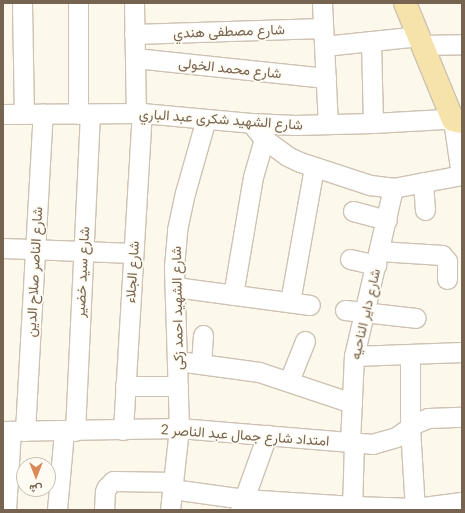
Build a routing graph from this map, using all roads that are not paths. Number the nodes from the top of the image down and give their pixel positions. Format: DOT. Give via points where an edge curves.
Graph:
graph roads {
  1 [pos="22,3"];
  2 [pos="78,3"];
  3 [pos="134,3"];
  4 [pos="322,3"];
  5 [pos="405,3"];
  6 [pos="134,34"];
  7 [pos="324,37"];
  8 [pos="370,41"];
  9 [pos="421,41"];
  10 [pos="462,44"];
  11 [pos="135,58"];
  12 [pos="326,78"];
  13 [pos="456,112"];
  14 [pos="139,113"];
  15 [pos="3,114"];
  16 [pos="24,114"];
  17 [pos="44,114"];
  18 [pos="84,114"];
  19 [pos="206,119"];
  20 [pos="251,123"];
  21 [pos="373,123"];
  22 [pos="328,124"];
  23 [pos="264,139"];
  24 [pos="314,167"];
  25 [pos="462,175"];
  26 [pos="423,182"];
  27 [pos="393,188"];
  28 [pos="425,210"];
  29 [pos="353,211"];
  30 [pos="387,220"];
  31 [pos="3,248"];
  32 [pos="35,249"];
  33 [pos="83,251"];
  34 [pos="134,253"];
  35 [pos="378,258"];
  36 [pos="350,259"];
  37 [pos="447,279"];
  38 [pos="175,287"];
  39 [pos="233,295"];
  40 [pos="290,302"];
  41 [pos="310,305"];
  42 [pos="345,310"];
  43 [pos="364,313"];
  44 [pos="416,318"];
  45 [pos="203,335"];
  46 [pos="305,341"];
  47 [pos="462,352"];
  48 [pos="410,354"];
  49 [pos="354,356"];
  50 [pos="178,361"];
  51 [pos="201,364"];
  52 [pos="289,381"];
  53 [pos="125,386"];
  54 [pos="178,386"];
  55 [pos="352,403"];
  56 [pos="462,417"];
  57 [pos="179,428"];
  58 [pos="410,428"];
  59 [pos="123,430"];
  60 [pos="13,431"];
  61 [pos="69,431"];
  62 [pos="266,435"];
  63 [pos="352,444"];
  64 [pos="172,486"];
  65 [pos="462,502"];
  66 [pos="242,504"];
  67 [pos="353,508"];
  68 [pos="415,509"];
  69 [pos="6,510"];
  70 [pos="57,510"];
  71 [pos="104,510"];
  72 [pos="170,510"];
  1 -- 16 [label="street"];
  2 -- 18 [label="street, شارع سيد خضير"];
  3 -- 6 [label="street, شارع الجلاء"];
  4 -- 7 [label="street"];
  5 -- 9 [label="main road"];
  6 -- 7 [label="street, شارع مصطفى هندي"];
  6 -- 11 [label="street, شارع الجلاء"];
  7 -- 8 [label="street, شارع مصطفى هندي"];
  7 -- 12 [label="street"];
  8 -- 9 [label="street, شارع مصطفى هندي"];
  8 -- 21 [label="street"];
  9 -- 10 [label="street, شارع مصطفى هندي"];
  9 -- 13 [label="main road"];
  11 -- 12 [label="street, شارع محمد الخولى"];
  11 -- 14 [label="street, شارع الجلاء"];
  12 -- 22 [label="street"];
  13 -- 21 [label="street, شارع الشهيد شكرى عبد الباري" via="434,118"];
  13 -- 25 [label="street"];
  14 -- 18 [label="street, شارع الشهيد شكرى عبد الباري"];
  14 -- 19 [label="street, شارع الشهيد شكرى عبد الباري"];
  14 -- 34 [label="street, شارع الجلاء"];
  15 -- 16 [label="street, شارع الشهيد شكرى عبد الباري"];
  16 -- 17 [label="street, شارع الشهيد شكرى عبد الباري"];
  17 -- 18 [label="street, شارع الشهيد شكرى عبد الباري"];
  17 -- 32 [label="street, شارع الناصر صلاح الدين"];
  18 -- 33 [label="street, شارع سيد خضير"];
  19 -- 20 [label="street, شارع الشهيد شكرى عبد الباري"];
  19 -- 38 [label="street, شارع الشهيد احمد زكى" via="185,193 178,230 174,267"];
  20 -- 22 [label="street, شارع الشهيد شكرى عبد الباري"];
  20 -- 23 [label="street"];
  21 -- 22 [label="street, شارع الشهيد شكرى عبد الباري"];
  23 -- 24 [label="street" via="287,156"];
  23 -- 39 [label="street" via="253,177"];
  24 -- 27 [label="street" via="370,185"];
  24 -- 40 [label="street"];
  25 -- 26 [label="street"];
  26 -- 27 [label="street"];
  26 -- 28 [label="street"];
  27 -- 30 [label="street, شارع داير الناحيه"];
  29 -- 30 [label="street"];
  30 -- 35 [label="street, شارع داير الناحيه"];
  31 -- 32 [label="street"];
  32 -- 33 [label="street"];
  32 -- 60 [label="street, شارع الناصر صلاح الدين"];
  33 -- 34 [label="street"];
  33 -- 61 [label="street, شارع سيد خضير"];
  34 -- 53 [label="street, شارع الجلاء"];
  35 -- 36 [label="street"];
  35 -- 37 [label="street" via="442,255 447,261"];
  35 -- 43 [label="street, شارع داير الناحيه"];
  38 -- 39 [label="street"];
  38 -- 50 [label="street, شارع الشهيد احمد زكى"];
  39 -- 40 [label="street"];
  40 -- 41 [label="street"];
  42 -- 43 [label="street"];
  43 -- 44 [label="street"];
  43 -- 49 [label="street, شارع داير الناحيه"];
  45 -- 51 [label="street"];
  46 -- 52 [label="street"];
  47 -- 48 [label="street"];
  48 -- 49 [label="street"];
  48 -- 58 [label="street"];
  49 -- 55 [label="street, شارع داير الناحيه"];
  50 -- 51 [label="street"];
  50 -- 54 [label="street, شارع الشهيد احمد زكى"];
  51 -- 52 [label="street" via="259,372"];
  52 -- 55 [label="street"];
  53 -- 54 [label="street"];
  53 -- 59 [label="street, شارع الجلاء"];
  54 -- 57 [label="street, شارع الشهيد احمد زكى"];
  55 -- 63 [label="street, شارع داير الناحيه"];
  56 -- 58 [label="street, امتداد شارع جمال عبد الناصر 2" via="428,418"];
  57 -- 59 [label="street, امتداد شارع جمال عبد الناصر 2"];
  57 -- 62 [label="street, امتداد شارع جمال عبد الناصر 2"];
  57 -- 64 [label="street, شارع الشهيد احمد زكى"];
  58 -- 63 [label="street, امتداد شارع جمال عبد الناصر 2" via="380,443"];
  58 -- 68 [label="street"];
  59 -- 61 [label="street, امتداد شارع جمال عبد الناصر 2"];
  60 -- 61 [label="street, امتداد شارع جمال عبد الناصر 2"];
  60 -- 69 [label="street, شارع الناصر صلاح الدين"];
  61 -- 70 [label="street, شارع سيد خضير"];
  62 -- 63 [label="street, امتداد شارع جمال عبد الناصر 2"];
  62 -- 66 [label="street"];
  63 -- 67 [label="street, شارع داير الناحيه"];
  64 -- 66 [label="street"];
  64 -- 71 [label="street" via="113,481 106,487"];
  64 -- 72 [label="street, شارع الشهيد احمد زكى"];
  65 -- 68 [label="street"];
  66 -- 67 [label="street"];
  67 -- 68 [label="street"];
}
